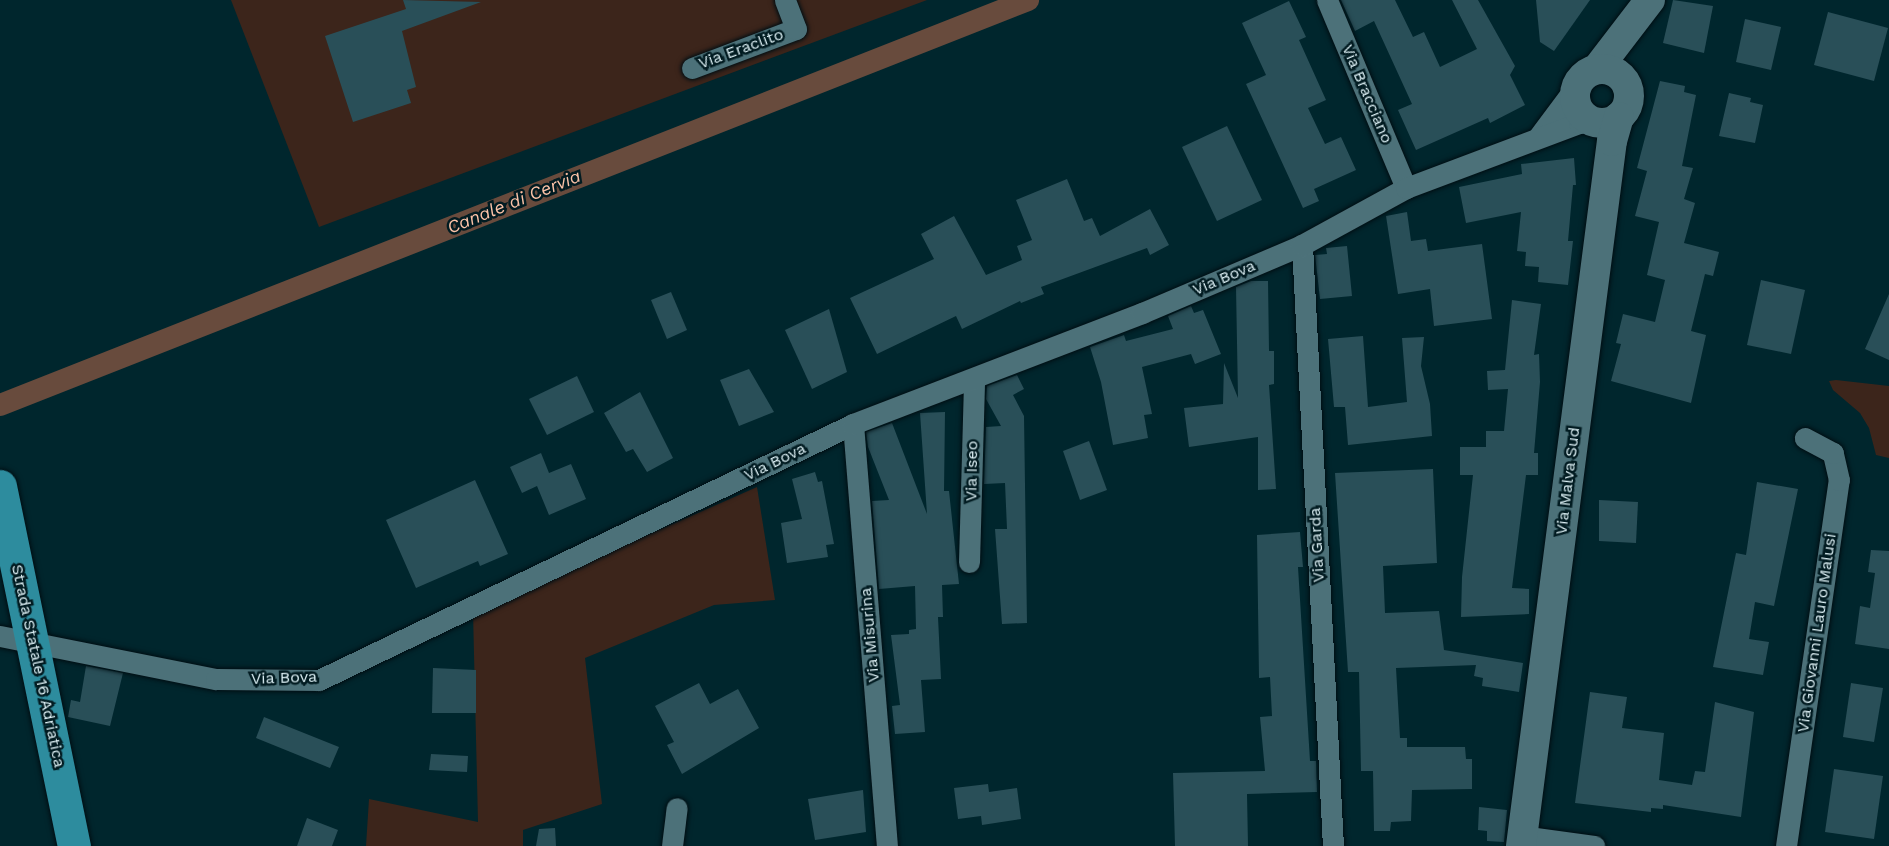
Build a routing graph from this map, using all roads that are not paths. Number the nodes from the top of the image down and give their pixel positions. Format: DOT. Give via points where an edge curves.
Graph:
graph roads {
  1 [pos="785,0"];
  2 [pos="1327,0"];
  3 [pos="1646,7"];
  4 [pos="692,68"];
  5 [pos="1587,77"];
  6 [pos="1627,84"];
  7 [pos="1606,119"];
  8 [pos="1536,138"];
  9 [pos="1406,188"];
  10 [pos="1302,245"];
  11 [pos="974,379"];
  12 [pos="853,424"];
  13 [pos="1805,438"];
  14 [pos="0,486"];
  15 [pos="969,562"];
  16 [pos="0,636"];
  17 [pos="33,641"];
  18 [pos="676,808"];
  19 [pos="1522,841"];
  20 [pos="75,846"];
  21 [pos="672,846"];
  22 [pos="887,846"];
  23 [pos="1333,846"];
  24 [pos="1594,846"];
  25 [pos="1786,846"];
  1 -- 4 [label="street, Via Eraclito" via="796,29"];
  2 -- 9 [label="street, Via Bracciano"];
  3 -- 5 [label="street"];
  3 -- 6 [label="street"];
  5 -- 6 [label="street" via="1614,72"];
  5 -- 7 [label="street" via="1580,111"];
  5 -- 8 [label="street"];
  6 -- 7 [label="street" via="1628,102"];
  7 -- 8 [label="street, Via Bova"];
  7 -- 19 [label="street, Via Malva Sud" via="1612,141"];
  8 -- 9 [label="street, Via Bova"];
  9 -- 10 [label="street, Via Bova"];
  10 -- 11 [label="street, Via Bova"];
  10 -- 23 [label="street, Via Garda"];
  11 -- 12 [label="street, Via Bova"];
  11 -- 15 [label="street, Via Iseo"];
  12 -- 17 [label="street, Via Bova" via="319,680 216,679"];
  12 -- 22 [label="street, Via Misurina"];
  13 -- 25 [label="street, Via Giovanni Lauro Malusi" via="1833,453 1839,480"];
  14 -- 17 [label="main road, Strada Statale 16 Adriatica"];
  16 -- 17 [label="street, Via Bova"];
  17 -- 20 [label="main road, Strada Statale 16 Adriatica"];
  18 -- 21 [label="street"];
  19 -- 24 [label="street"];
}
